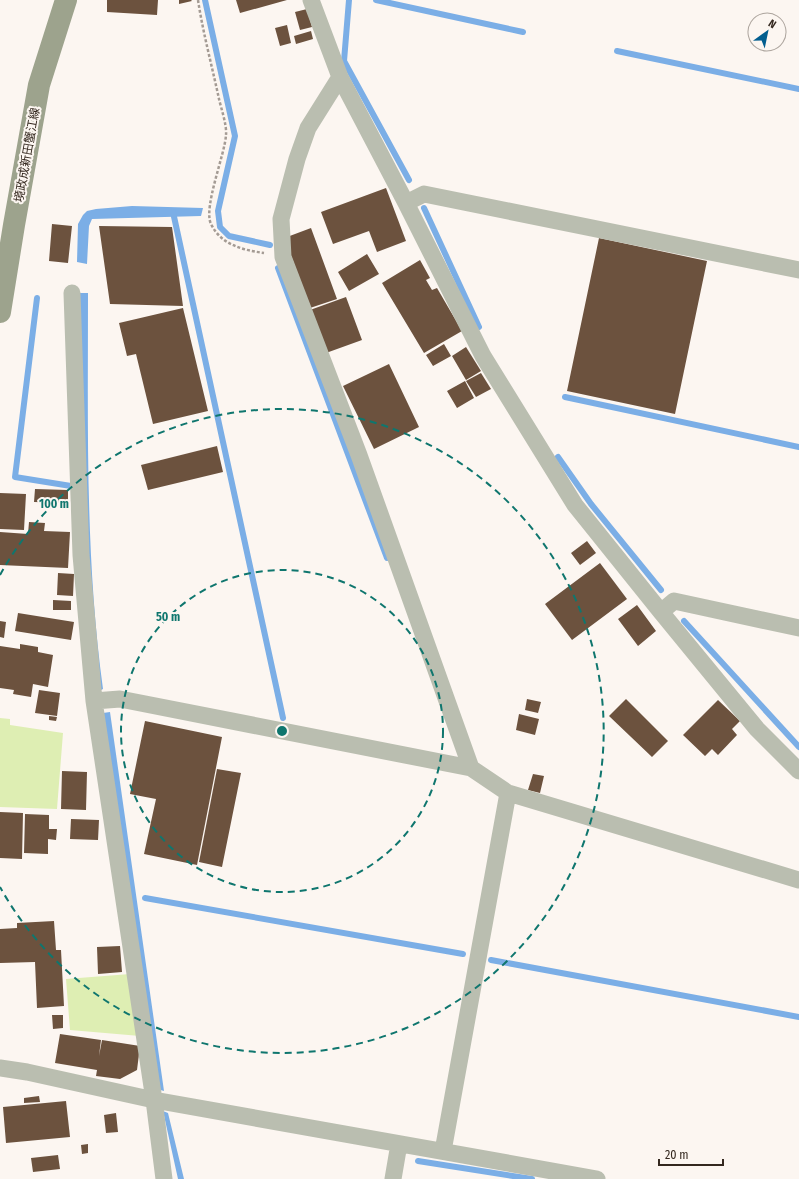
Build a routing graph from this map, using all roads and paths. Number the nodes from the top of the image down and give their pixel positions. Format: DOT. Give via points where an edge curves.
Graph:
graph roads {
  1 [pos="66,0"];
  2 [pos="198,0"];
  3 [pos="311,0"];
  4 [pos="340,77"];
  5 [pos="406,203"];
  6 [pos="7,222"];
  7 [pos="283,256"];
  8 [pos="799,270"];
  9 [pos="72,292"];
  10 [pos="0,312"];
  11 [pos="661,612"];
  12 [pos="799,628"];
  13 [pos="94,701"];
  14 [pos="471,768"];
  15 [pos="799,770"];
  16 [pos="508,793"];
  17 [pos="799,880"];
  18 [pos="0,1068"];
  19 [pos="154,1100"];
  20 [pos="400,1144"];
  21 [pos="443,1151"];
  22 [pos="164,1179"];
  23 [pos="393,1179"];
  24 [pos="597,1179"];
  1 -- 6 [label="main road, 境政成新田蟹江線" via="39,85"];
  2 -- 7 [label="path" via="226,134 210,202 210,223 218,235 243,250"];
  3 -- 4 [label="street"];
  4 -- 5 [label="street"];
  4 -- 7 [label="street" via="308,128 297,159 281,219"];
  5 -- 8 [label="street" via="424,194"];
  5 -- 11 [label="street" via="483,356 571,498"];
  6 -- 10 [label="main road, 境政成新田蟹江線"];
  7 -- 14 [label="street" via="359,455"];
  9 -- 13 [label="street" via="81,555"];
  11 -- 12 [label="street" via="674,602"];
  11 -- 15 [label="street" via="757,729"];
  13 -- 14 [label="street" via="120,699"];
  13 -- 19 [label="street"];
  14 -- 16 [label="street"];
  16 -- 17 [label="street"];
  16 -- 21 [label="street"];
  18 -- 19 [label="street"];
  19 -- 20 [label="street"];
  19 -- 22 [label="street"];
  20 -- 21 [label="street"];
  20 -- 23 [label="street"];
  21 -- 24 [label="street"];
}
